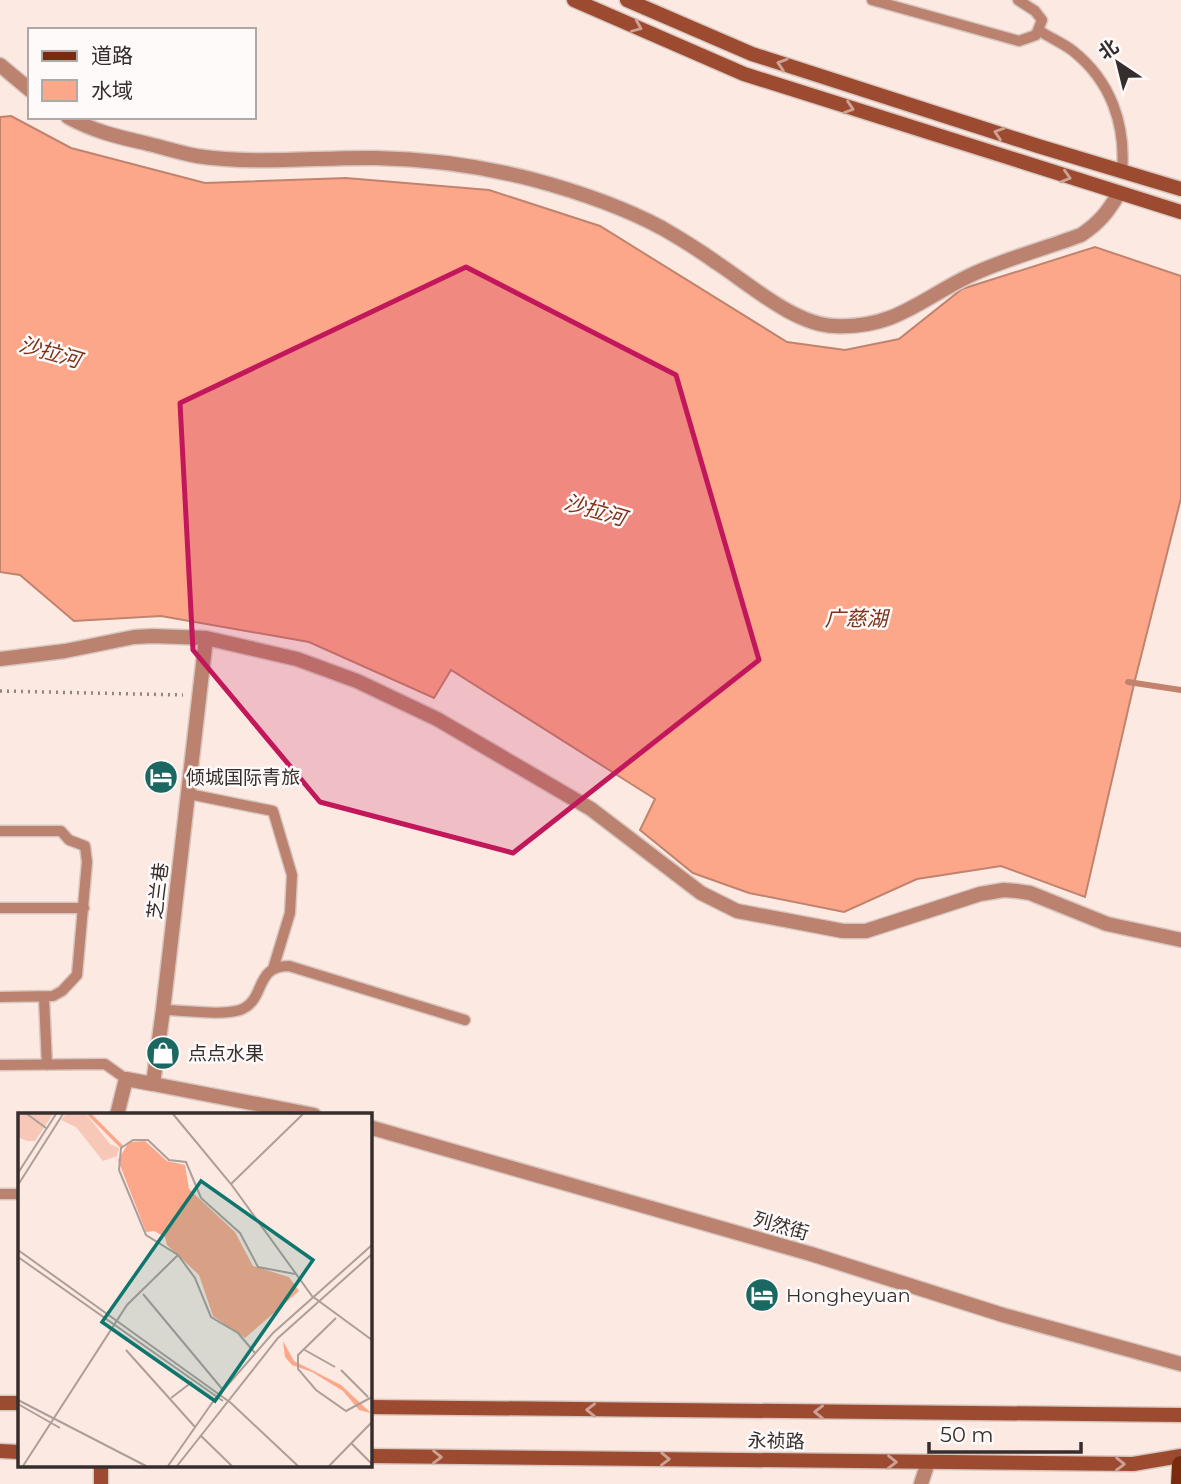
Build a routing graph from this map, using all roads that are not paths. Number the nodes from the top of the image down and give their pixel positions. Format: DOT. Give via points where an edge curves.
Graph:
graph roads {
  1 [pos="574,0"];
  2 [pos="628,0"];
  3 [pos="872,0"];
  4 [pos="1018,0"];
  5 [pos="1040,32"];
  6 [pos="0,65"];
  7 [pos="28,88"];
  8 [pos="72,119"];
  9 [pos="1122,172"];
  10 [pos="1181,189"];
  11 [pos="1119,193"];
  12 [pos="1181,212"];
  13 [pos="206,638"];
  14 [pos="0,659"];
  15 [pos="189,794"];
  16 [pos="0,831"];
  17 [pos="0,908"];
  18 [pos="84,908"];
  19 [pos="1181,940"];
  20 [pos="273,968"];
  21 [pos="0,997"];
  22 [pos="44,998"];
  23 [pos="163,1010"];
  24 [pos="465,1020"];
  25 [pos="0,1065"];
  26 [pos="47,1065"];
  27 [pos="126,1079"];
  28 [pos="153,1084"];
  29 [pos="118,1113"];
  30 [pos="304,1113"];
  31 [pos="371,1128"];
  32 [pos="0,1194"];
  33 [pos="18,1194"];
  34 [pos="1181,1364"];
  35 [pos="0,1403"];
  36 [pos="18,1403"];
  37 [pos="371,1407"];
  38 [pos="1181,1415"];
  39 [pos="0,1451"];
  40 [pos="18,1452"];
  41 [pos="1181,1455"];
  42 [pos="371,1456"];
  43 [pos="928,1462"];
  44 [pos="1181,1465"];
  45 [pos="101,1466"];
  46 [pos="101,1484"];
  47 [pos="921,1484"];
  48 [pos="1180,1484"];
  1 -- 11 [label="main road, one-way" via="744,74"];
  9 -- 2 [label="main road, one-way" via="752,54"];
  3 -- 5 [label="lane" via="1019,41"];
  4 -- 5 [label="lane" via="1042,20"];
  5 -- 9 [label="lane" via="1072,50 1103,84 1122,135"];
  6 -- 7 [label="street"];
  8 -- 11 [label="street" via="101,132 198,156 412,159 532,179 619,206 689,244 773,302 830,326 891,318 972,275 1081,235 1107,215"];
  9 -- 10 [label="main road"];
  11 -- 12 [label="main road"];
  13 -- 14 [label="street" via="134,637"];
  13 -- 15 [label="street, 芝兰巷"];
  13 -- 19 [label="street" via="297,659 437,719 591,808 701,894 737,911 842,931 866,930 1004,890 1030,893 1107,924"];
  15 -- 20 [label="lane" via="273,811 292,875 290,913"];
  15 -- 23 [label="street, 芝兰巷"];
  16 -- 18 [label="lane" via="61,831 85,846"];
  17 -- 18 [label="lane"];
  18 -- 22 [label="lane" via="77,975 62,991"];
  20 -- 23 [label="lane" via="254,1000 243,1009"];
  20 -- 24 [label="lane" via="289,966"];
  21 -- 22 [label="lane"];
  22 -- 26 [label="lane"];
  23 -- 28 [label="street, 芝兰巷"];
  25 -- 26 [label="lane"];
  26 -- 27 [label="lane" via="105,1064"];
  27 -- 28 [label="street"];
  27 -- 29 [label="street"];
  28 -- 30 [label="street"];
  31 -- 34 [label="street, 列然街"];
  32 -- 33 [label="lane"];
  35 -- 36 [label="main road"];
  38 -- 37 [label="main road, 永祯路, one-way"];
  39 -- 40 [label="main road"];
  43 -- 41 [label="main road, 永祯路, one-way" via="1133,1464"];
  42 -- 43 [label="main road, 永祯路, one-way"];
  43 -- 47 [label="street"];
  44 -- 48 [label="main road"];
  45 -- 46 [label="main road"];
}
